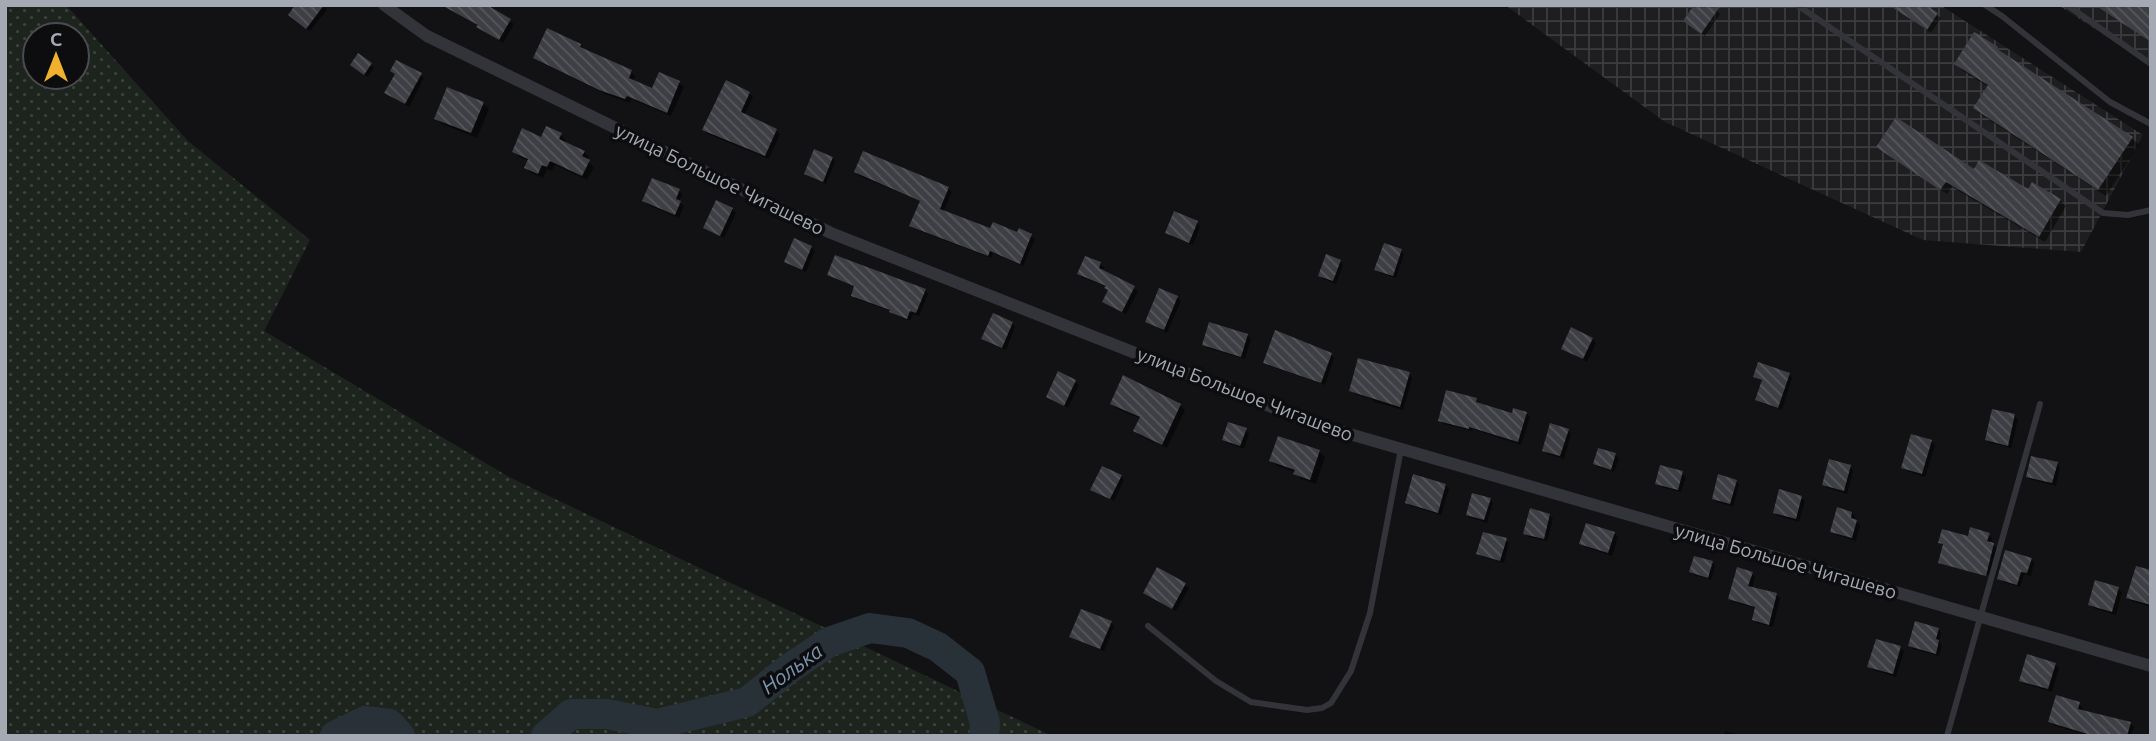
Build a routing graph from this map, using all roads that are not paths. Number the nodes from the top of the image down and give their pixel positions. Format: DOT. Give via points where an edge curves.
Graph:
graph roads {
  1 [pos="384,5"];
  2 [pos="1797,5"];
  3 [pos="1985,5"];
  4 [pos="2067,5"];
  5 [pos="2151,64"];
  6 [pos="2151,124"];
  7 [pos="2151,210"];
  8 [pos="2040,404"];
  9 [pos="1401,449"];
  10 [pos="1980,617"];
  11 [pos="1148,626"];
  12 [pos="2151,666"];
  13 [pos="1947,736"];
  1 -- 9 [label="street, улица Большое Чигашево" via="427,36 831,233 1315,424"];
  2 -- 7 [label="lane" via="2103,213 2128,215"];
  3 -- 6 [label="lane" via="2110,102"];
  4 -- 5 [label="lane"];
  8 -- 10 [label="lane"];
  9 -- 10 [label="street, улица Большое Чигашево"];
  9 -- 11 [label="lane" via="1370,613 1351,671 1331,703 1307,710 1251,702 1216,681"];
  10 -- 12 [label="street, улица Большое Чигашево"];
  10 -- 13 [label="lane"];
}
